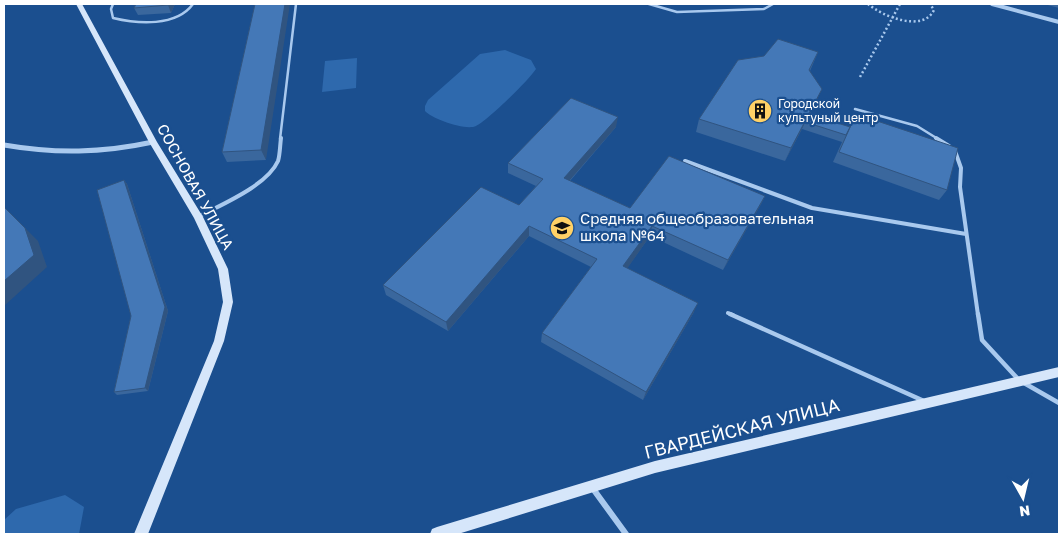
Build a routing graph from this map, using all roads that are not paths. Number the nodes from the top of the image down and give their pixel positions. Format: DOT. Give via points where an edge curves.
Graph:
graph roads {
  1 [pos="80,4"];
  2 [pos="113,4"];
  3 [pos="193,4"];
  4 [pos="296,4"];
  5 [pos="649,4"];
  6 [pos="772,4"];
  7 [pos="992,4"];
  8 [pos="1059,22"];
  9 [pos="855,110"];
  10 [pos="153,142"];
  11 [pos="4,145"];
  12 [pos="685,161"];
  13 [pos="198,218"];
  14 [pos="966,234"];
  15 [pos="728,314"];
  16 [pos="1059,372"];
  17 [pos="1020,381"];
  18 [pos="928,402"];
  19 [pos="1059,403"];
  20 [pos="590,486"];
  21 [pos="141,534"];
  22 [pos="437,534"];
  23 [pos="626,534"];
  1 -- 10 [label="street, СОСНОВАЯ УЛИЦА"];
  2 -- 3 [label="lane" via="114,18 133,22 173,19 185,15"];
  4 -- 13 [label="lane" via="278,161 271,172 259,181"];
  5 -- 6 [label="lane" via="676,12 764,9"];
  7 -- 8 [label="street"];
  9 -- 14 [label="lane" via="917,126 955,151 961,168"];
  10 -- 11 [label="street" via="81,154 47,153"];
  10 -- 13 [label="street, СОСНОВАЯ УЛИЦА"];
  12 -- 14 [label="lane" via="812,208"];
  13 -- 21 [label="street, СОСНОВАЯ УЛИЦА" via="223,269 228,302 219,342"];
  14 -- 17 [label="lane" via="982,340"];
  15 -- 18 [label="lane"];
  16 -- 17 [label="street, ГВАРДЕЙСКАЯ УЛИЦА"];
  17 -- 18 [label="street, ГВАРДЕЙСКАЯ УЛИЦА"];
  17 -- 19 [label="lane"];
  18 -- 20 [label="street, ГВАРДЕЙСКАЯ УЛИЦА" via="655,467"];
  20 -- 22 [label="street, ГВАРДЕЙСКАЯ УЛИЦА"];
  20 -- 23 [label="street"];
}
